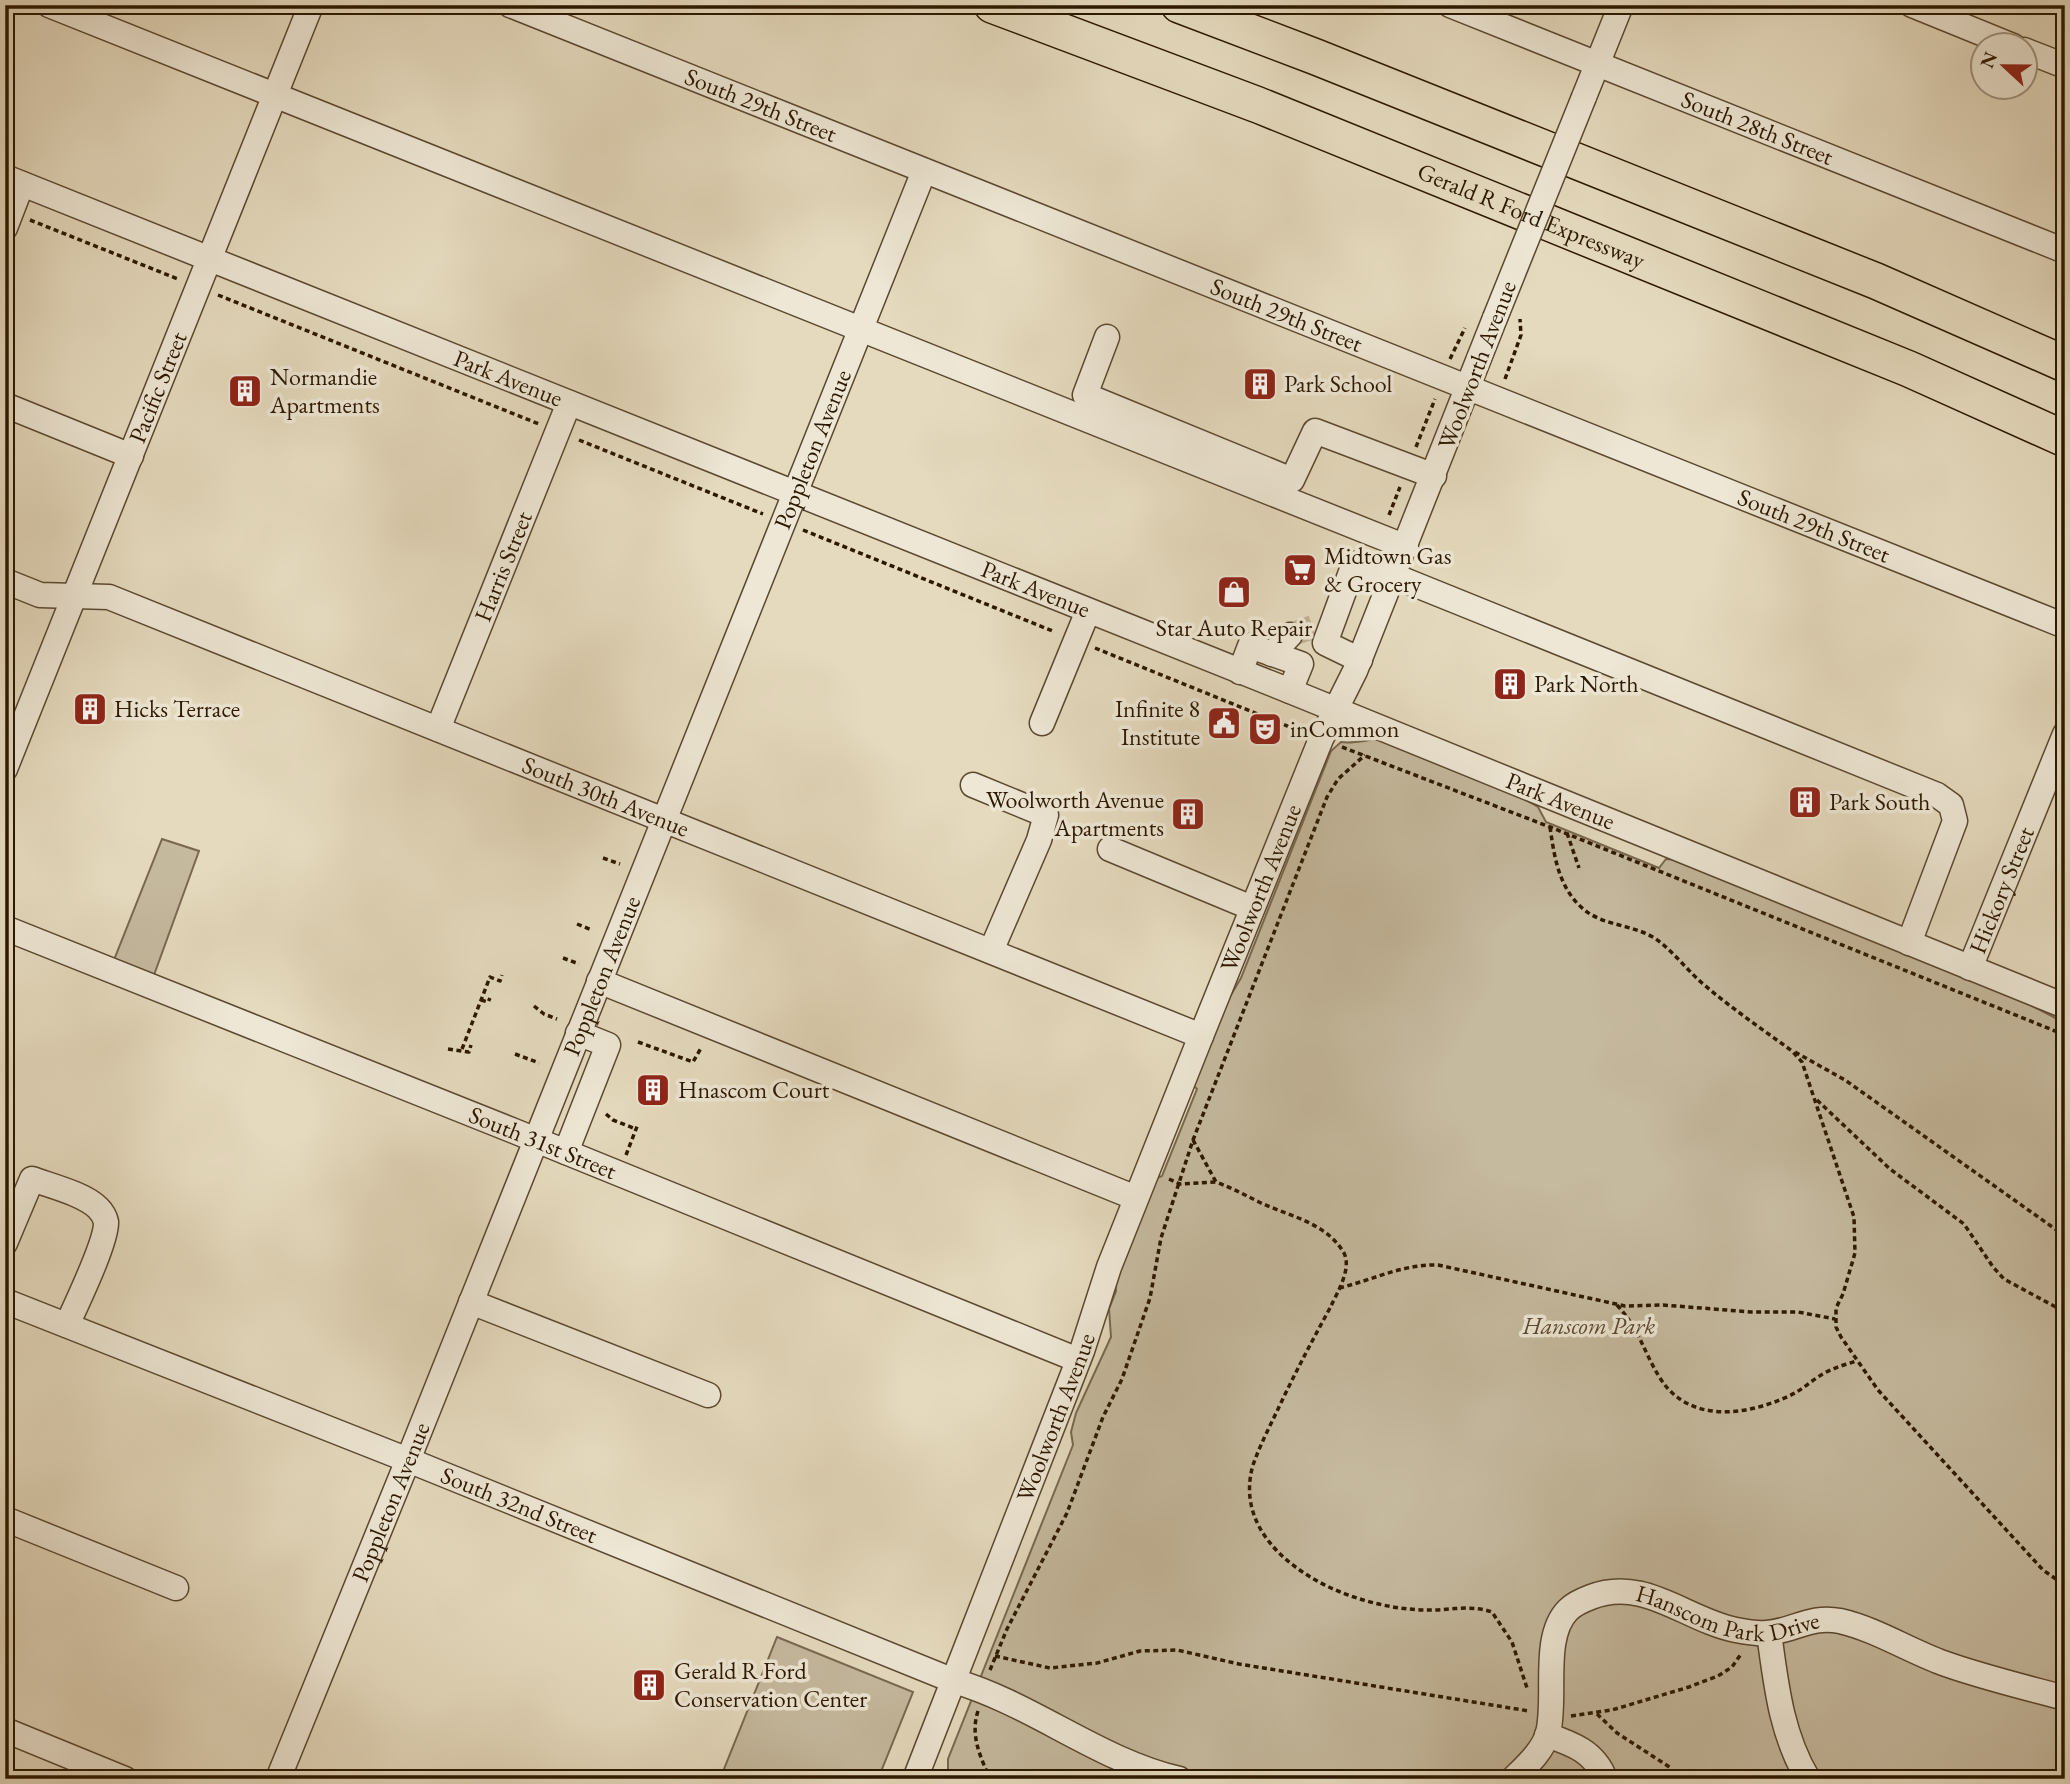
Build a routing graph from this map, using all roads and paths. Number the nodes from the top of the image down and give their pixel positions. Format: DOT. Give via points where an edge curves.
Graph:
graph roads {
  1 [pos="49,5"];
  2 [pos="311,5"];
  3 [pos="510,5"];
  4 [pos="992,5"];
  5 [pos="1179,5"];
  6 [pos="1450,5"];
  7 [pos="1621,5"];
  8 [pos="1912,5"];
  9 [pos="1979,32"];
  10 [pos="2038,55"];
  11 [pos="1598,64"];
  12 [pos="2065,66"];
  13 [pos="275,96"];
  14 [pos="924,171"];
  15 [pos="14,181"];
  16 [pos="8,220"];
  17 [pos="2065,251"];
  18 [pos="210,259"];
  19 [pos="198,287"];
  20 [pos="1520,309"];
  21 [pos="1468,325"];
  22 [pos="861,328"];
  23 [pos="1107,337"];
  24 [pos="2065,364"];
  25 [pos="1443,379"];
  26 [pos="1469,389"];
  27 [pos="1497,400"];
  28 [pos="569,403"];
  29 [pos="5,405"];
  30 [pos="557,432"];
  31 [pos="2065,439"];
  32 [pos="131,456"];
  33 [pos="1408,467"];
  34 [pos="1434,476"];
  35 [pos="795,493"];
  36 [pos="783,522"];
  37 [pos="1380,537"];
  38 [pos="1406,547"];
  39 [pos="1394,576"];
  40 [pos="5,581"];
  41 [pos="75,596"];
  42 [pos="1088,611"];
  43 [pos="2065,626"];
  44 [pos="1315,633"];
  45 [pos="1076,640"];
  46 [pos="1272,654"];
  47 [pos="1360,660"];
  48 [pos="1301,664"];
  49 [pos="1240,672"];
  50 [pos="1290,691"];
  51 [pos="1336,710"];
  52 [pos="15,719"];
  53 [pos="1042,723"];
  54 [pos="438,729"];
  55 [pos="2065,734"];
  56 [pos="1321,740"];
  57 [pos="1365,755"];
  58 [pos="6,765"];
  59 [pos="973,785"];
  60 [pos="664,820"];
  61 [pos="1550,827"];
  62 [pos="1567,834"];
  63 [pos="1110,849"];
  64 [pos="603,858"];
  65 [pos="620,864"];
  66 [pos="1579,868"];
  67 [pos="1252,908"];
  68 [pos="577,924"];
  69 [pos="5,928"];
  70 [pos="592,930"];
  71 [pos="1909,943"];
  72 [pos="991,951"];
  73 [pos="563,958"];
  74 [pos="579,964"];
  75 [pos="1970,968"];
  76 [pos="502,975"];
  77 [pos="599,981"];
  78 [pos="490,998"];
  79 [pos="481,1000"];
  80 [pos="534,1006"];
  81 [pos="2065,1006"];
  82 [pos="557,1019"];
  83 [pos="578,1033"];
  84 [pos="2065,1035"];
  85 [pos="1201,1036"];
  86 [pos="638,1042"];
  87 [pos="471,1045"];
  88 [pos="701,1048"];
  89 [pos="448,1049"];
  90 [pos="462,1049"];
  91 [pos="1792,1051"];
  92 [pos="515,1054"];
  93 [pos="539,1063"];
  94 [pos="1815,1098"];
  95 [pos="606,1114"];
  96 [pos="535,1139"];
  97 [pos="1193,1140"];
  98 [pos="566,1152"];
  99 [pos="625,1157"];
  100 [pos="1147,1171"];
  101 [pos="1216,1182"];
  102 [pos="1180,1184"];
  103 [pos="1136,1198"];
  104 [pos="2065,1236"];
  105 [pos="5,1242"];
  106 [pos="1339,1288"];
  107 [pos="5,1301"];
  108 [pos="471,1302"];
  109 [pos="1616,1304"];
  110 [pos="2065,1312"];
  111 [pos="1835,1319"];
  112 [pos="66,1325"];
  113 [pos="1079,1360"];
  114 [pos="1856,1361"];
  115 [pos="708,1395"];
  116 [pos="408,1460"];
  117 [pos="5,1519"];
  118 [pos="2065,1582"];
  119 [pos="176,1588"];
  120 [pos="1759,1633"];
  121 [pos="995,1656"];
  122 [pos="954,1681"];
  123 [pos="984,1690"];
  124 [pos="1529,1694"];
  125 [pos="2065,1698"];
  126 [pos="1596,1714"];
  127 [pos="1543,1717"];
  128 [pos="5,1730"];
  129 [pos="125,1779"];
  130 [pos="278,1779"];
  131 [pos="915,1779"];
  132 [pos="990,1779"];
  133 [pos="1179,1779"];
  134 [pos="1513,1779"];
  135 [pos="1605,1779"];
  136 [pos="1673,1779"];
  137 [pos="1808,1779"];
  1 -- 13 [label="street"];
  2 -- 13 [label="street, Pacific Street"];
  3 -- 14 [label="street, South 29th Street"];
  4 -- 31 [label="highway, Gerald R Ford Expressway" via="1258,105 1909,369"];
  5 -- 24 [label="highway" via="1876,281"];
  6 -- 11 [label="street, South 28th Street"];
  7 -- 11 [label="street, Woolworth Avenue"];
  8 -- 9 [label="street"];
  10 -- 12 [label="street"];
  11 -- 17 [label="street, South 28th Street"];
  11 -- 26 [label="street, Woolworth Avenue, bridge"];
  13 -- 18 [label="street, Pacific Street"];
  13 -- 22 [label="street"];
  14 -- 22 [label="street, Poppleton Avenue"];
  14 -- 25 [label="street, South 29th Street"];
  15 -- 16 [label="street"];
  15 -- 18 [label="street, Park Avenue"];
  16 -- 19 [label="path"];
  18 -- 19 [label="street, Pacific Street"];
  18 -- 28 [label="street, Park Avenue"];
  19 -- 30 [label="path"];
  19 -- 32 [label="street, Pacific Street"];
  20 -- 27 [label="path" via="1521,335"];
  21 -- 25 [label="path"];
  22 -- 35 [label="street, Poppleton Avenue"];
  22 -- 37 [label="street"];
  23 -- 33 [label="street" via="1085,395 1292,480 1315,431"];
  25 -- 26 [label="street, South 29th Street"];
  25 -- 33 [label="path"];
  26 -- 27 [label="street, South 29th Street"];
  26 -- 34 [label="street, Woolworth Avenue"];
  27 -- 43 [label="street, South 29th Street"];
  28 -- 30 [label="street, Harris Street"];
  28 -- 35 [label="street, Park Avenue"];
  29 -- 32 [label="street"];
  30 -- 36 [label="path"];
  30 -- 54 [label="street, Harris Street"];
  32 -- 41 [label="street, Pacific Street"];
  33 -- 34 [label="street"];
  33 -- 37 [label="path"];
  34 -- 38 [label="street, Woolworth Avenue"];
  35 -- 36 [label="street, Poppleton Avenue"];
  35 -- 42 [label="street, Park Avenue"];
  36 -- 45 [label="path"];
  36 -- 60 [label="street, Poppleton Avenue"];
  37 -- 38 [label="street"];
  38 -- 39 [label="street, Woolworth Avenue"];
  39 -- 44 [label="street" via="1354,564"];
  39 -- 47 [label="street, Woolworth Avenue"];
  39 -- 71 [label="street" via="1946,800 1954,812 1954,827"];
  40 -- 41 [label="street, South 30th Avenue" via="40,595"];
  41 -- 52 [label="street, Pacific Street"];
  41 -- 54 [label="street, South 30th Avenue" via="109,597"];
  42 -- 45 [label="street"];
  42 -- 49 [label="street, Park Avenue"];
  44 -- 46 [label="street"];
  44 -- 47 [label="street"];
  44 -- 48 [label="street"];
  45 -- 53 [label="street"];
  45 -- 56 [label="path"];
  46 -- 48 [label="street"];
  46 -- 49 [label="street" via="1250,646"];
  47 -- 51 [label="street, Woolworth Avenue"];
  48 -- 50 [label="street"];
  49 -- 50 [label="street, Park Avenue"];
  50 -- 51 [label="street, Park Avenue"];
  51 -- 56 [label="street, Woolworth Avenue"];
  51 -- 71 [label="street, Park Avenue"];
  52 -- 58 [label="street, Pacific Street"];
  54 -- 60 [label="street, South 30th Avenue"];
  55 -- 75 [label="street, Hickory Street"];
  56 -- 57 [label="path"];
  56 -- 67 [label="street, Woolworth Avenue"];
  57 -- 61 [label="path"];
  57 -- 97 [label="path" via="1338,779 1327,797"];
  59 -- 72 [label="street" via="1046,815"];
  60 -- 72 [label="street, South 30th Avenue"];
  60 -- 77 [label="street, Poppleton Avenue"];
  61 -- 62 [label="path"];
  61 -- 91 [label="path" via="1555,863 1580,906 1596,918 1638,929 1659,941 1728,1005"];
  62 -- 66 [label="path"];
  62 -- 84 [label="path"];
  63 -- 67 [label="street"];
  64 -- 65 [label="path"];
  67 -- 85 [label="street, Woolworth Avenue"];
  68 -- 70 [label="path"];
  69 -- 96 [label="street, South 31st Street"];
  71 -- 75 [label="street, Park Avenue"];
  72 -- 85 [label="street, South 30th Avenue"];
  73 -- 74 [label="path"];
  75 -- 81 [label="street, Park Avenue"];
  76 -- 79 [label="path" via="500,981 490,977"];
  77 -- 83 [label="street, Poppleton Avenue"];
  77 -- 103 [label="street"];
  78 -- 79 [label="path"];
  79 -- 90 [label="path"];
  80 -- 82 [label="path"];
  83 -- 96 [label="street, Poppleton Avenue"];
  83 -- 98 [label="street" via="608,1045"];
  85 -- 100 [label="street, Woolworth Avenue"];
  86 -- 88 [label="path" via="693,1062"];
  87 -- 90 [label="path" via="468,1052"];
  89 -- 90 [label="path"];
  91 -- 94 [label="path" via="1802,1062"];
  91 -- 104 [label="path" via="1845,1080"];
  92 -- 93 [label="path"];
  94 -- 110 [label="path" via="1890,1169 1964,1224 2004,1279"];
  94 -- 111 [label="path" via="1854,1217 1855,1253"];
  95 -- 99 [label="path" via="637,1127"];
  96 -- 98 [label="street, South 31st Street"];
  96 -- 108 [label="street, Poppleton Avenue"];
  97 -- 101 [label="path"];
  97 -- 102 [label="path"];
  98 -- 113 [label="street, South 31st Street"];
  100 -- 102 [label="path"];
  100 -- 103 [label="street, Woolworth Avenue"];
  101 -- 102 [label="path"];
  101 -- 106 [label="path" via="1303,1219 1336,1242 1346,1256"];
  102 -- 121 [label="path" via="1122,1379 1067,1513"];
  103 -- 113 [label="street, Woolworth Avenue"];
  105 -- 112 [label="street" via="33,1179 98,1208 106,1221 105,1230"];
  106 -- 109 [label="path" via="1422,1264"];
  106 -- 124 [label="path" via="1252,1468 1252,1505 1259,1527 1271,1548 1285,1559 1329,1587 1355,1597 1400,1608 1492,1612 1512,1642"];
  107 -- 112 [label="street, South 32nd Street"];
  108 -- 115 [label="street"];
  108 -- 116 [label="street, Poppleton Avenue"];
  109 -- 111 [label="path" via="1798,1312"];
  109 -- 114 [label="path" via="1637,1330 1671,1393 1698,1410 1730,1412 1764,1406 1796,1393 1829,1370"];
  111 -- 114 [label="path"];
  112 -- 116 [label="street, South 32nd Street"];
  113 -- 122 [label="street, Woolworth Avenue"];
  114 -- 118 [label="path" via="2043,1570"];
  116 -- 122 [label="street, South 32nd Street"];
  116 -- 130 [label="street, Poppleton Avenue"];
  117 -- 119 [label="street"];
  120 -- 125 [label="street, Hanscom Park Drive" via="1811,1620 1839,1622 1965,1670"];
  120 -- 126 [label="path" via="1732,1667 1718,1676"];
  120 -- 127 [label="street, Hanscom Park Drive" via="1724,1627 1641,1593 1620,1590 1590,1597 1568,1610 1556,1631"];
  120 -- 137 [label="street" via="1786,1731"];
  121 -- 123 [label="path"];
  121 -- 127 [label="path" via="1050,1668 1097,1663 1140,1651 1177,1650 1530,1711"];
  122 -- 123 [label="street"];
  122 -- 131 [label="street, Woolworth Avenue"];
  123 -- 132 [label="path" via="974,1722 976,1744"];
  123 -- 133 [label="street" via="1120,1759"];
  126 -- 127 [label="path"];
  126 -- 136 [label="path" via="1671,1768"];
  127 -- 134 [label="street" via="1534,1757"];
  127 -- 135 [label="street" via="1567,1742 1596,1761"];
  128 -- 129 [label="street"];
}
